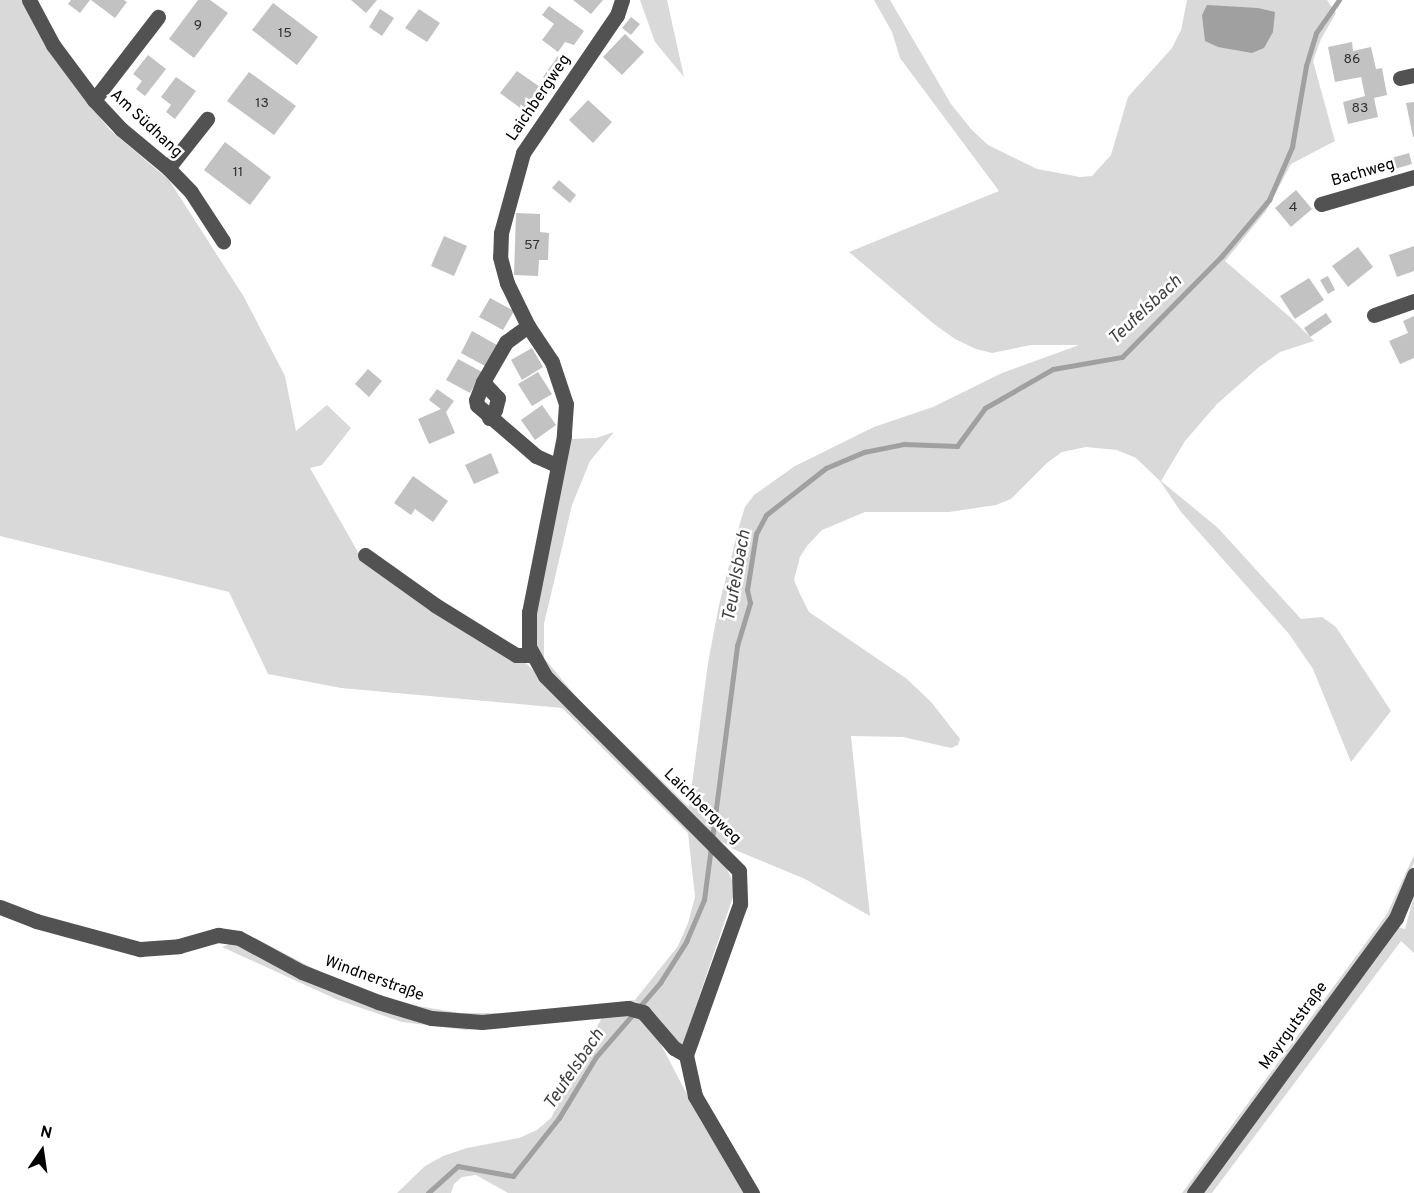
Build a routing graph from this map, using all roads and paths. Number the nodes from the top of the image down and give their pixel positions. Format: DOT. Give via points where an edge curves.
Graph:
graph roads {
  1 [pos="29,0"];
  2 [pos="622,0"];
  3 [pos="158,17"];
  4 [pos="94,100"];
  5 [pos="207,119"];
  6 [pos="168,168"];
  7 [pos="1414,177"];
  8 [pos="1322,204"];
  9 [pos="224,241"];
  10 [pos="1414,301"];
  11 [pos="1374,315"];
  12 [pos="528,326"];
  13 [pos="558,466"];
  14 [pos="365,555"];
  15 [pos="532,655"];
  16 [pos="1414,876"];
  17 [pos="0,907"];
  18 [pos="686,1055"];
  19 [pos="752,1193"];
  20 [pos="1194,1193"];
  1 -- 4 [label="street, Am Südhang" via="53,45"];
  2 -- 12 [label="street, Laichbergweg" via="617,15 520,161 501,233 500,257 507,283"];
  3 -- 4 [label="street"];
  4 -- 6 [label="street, Am Südhang" via="121,129"];
  5 -- 6 [label="street"];
  6 -- 9 [label="street, Am Südhang" via="191,192"];
  7 -- 8 [label="street, Bachweg"];
  10 -- 11 [label="street"];
  12 -- 13 [label="street, Laichbergweg" via="552,362 563,391 566,420"];
  12 -- 13 [label="street" via="506,342 483,382 477,405 536,456"];
  13 -- 15 [label="street, Laichbergweg" via="529,612"];
  14 -- 15 [label="street" via="401,583 516,655"];
  15 -- 18 [label="street, Laichbergweg" via="553,684 739,871 740,904"];
  16 -- 20 [label="street, Mayrgutstraße" via="1396,918"];
  17 -- 18 [label="street, Windnerstraße" via="36,921 140,949 179,946 218,935 239,938 320,979 431,1018 494,1021 628,1008 643,1012 674,1048"];
  18 -- 19 [label="street" via="695,1095"];
}
